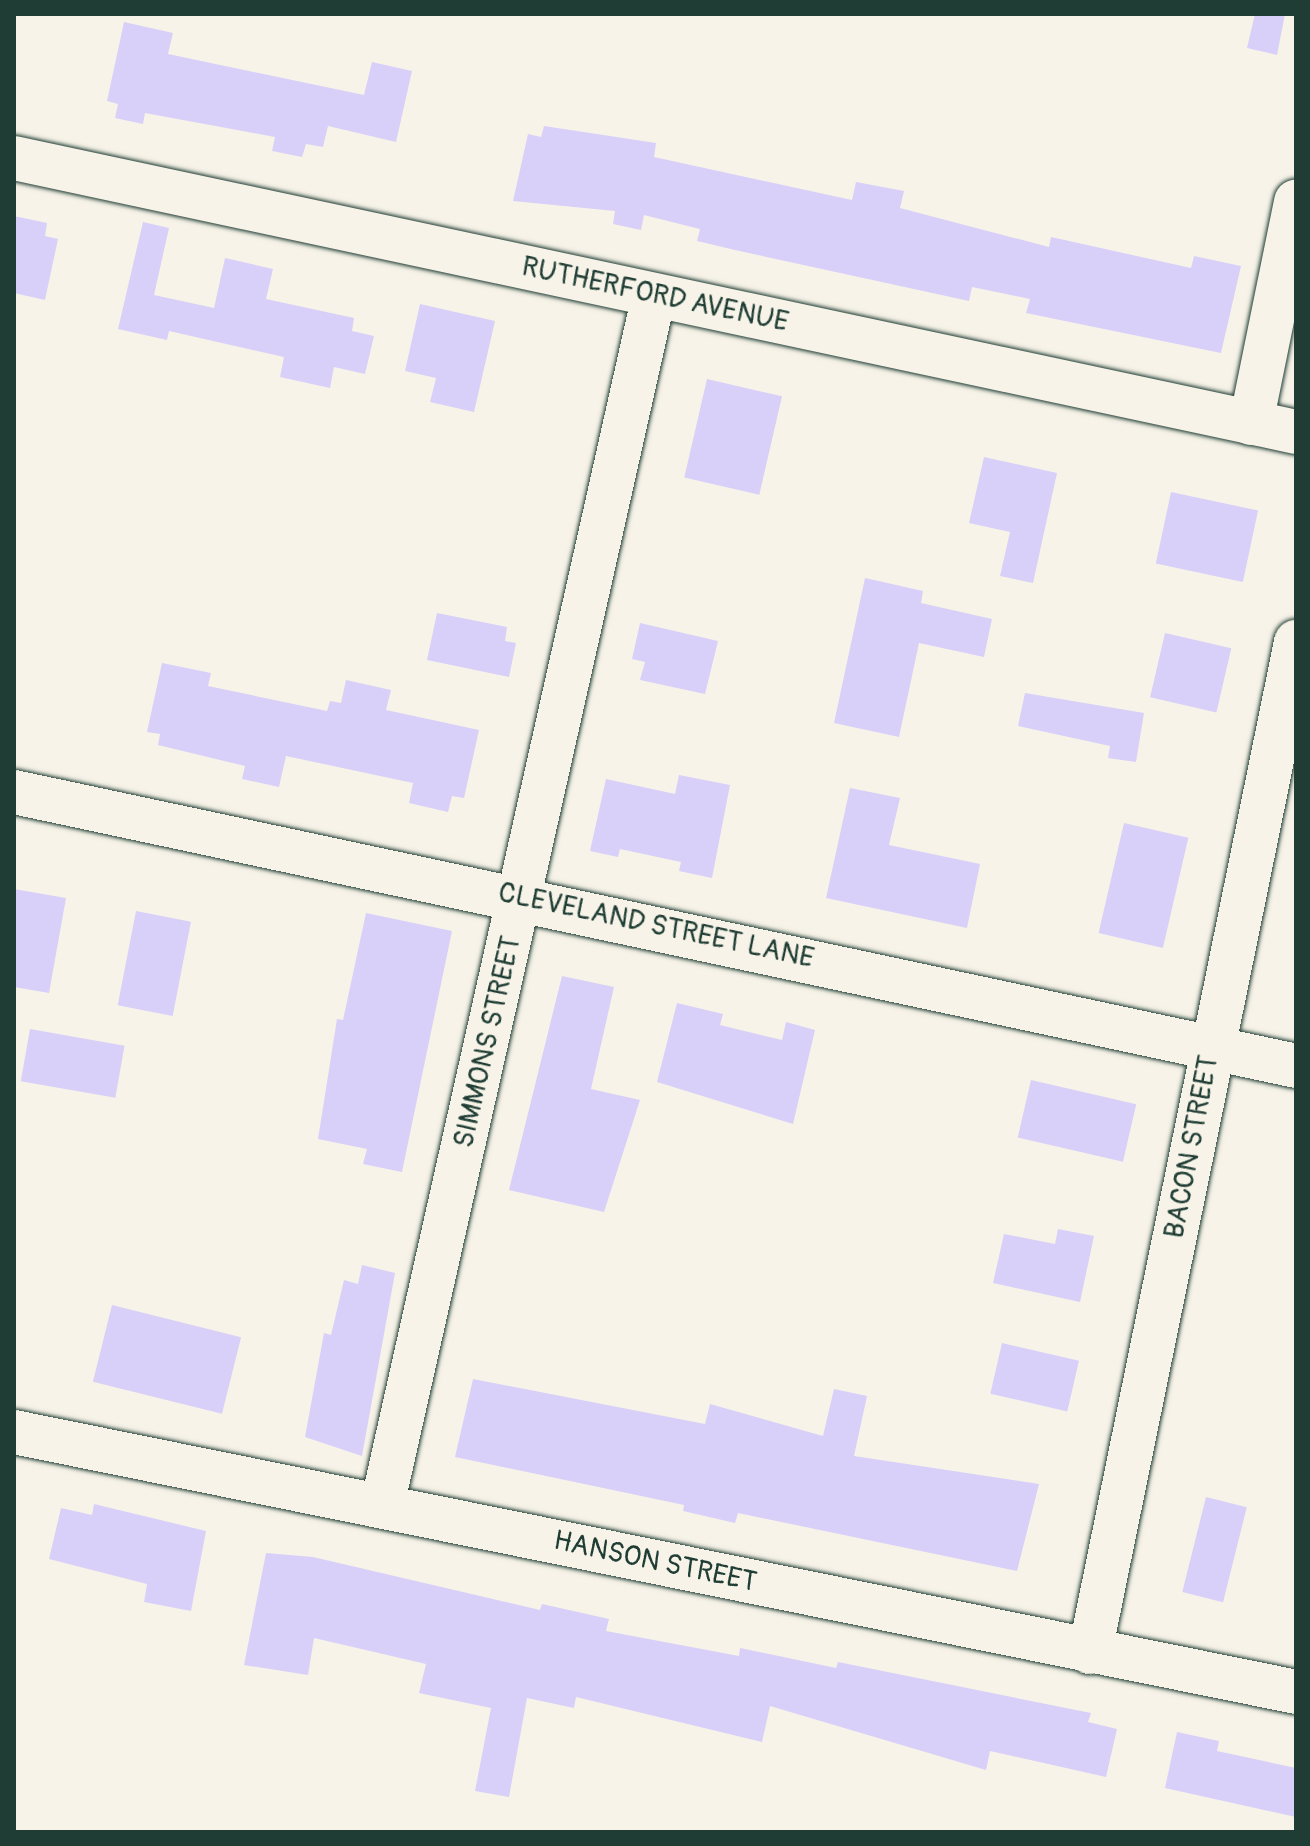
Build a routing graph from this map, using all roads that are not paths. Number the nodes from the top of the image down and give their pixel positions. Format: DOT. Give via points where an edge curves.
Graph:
graph roads {
  1 [pos="14,158"];
  2 [pos="1296,202"];
  3 [pos="654,295"];
  4 [pos="1251,423"];
  5 [pos="1296,432"];
  6 [pos="1296,642"];
  7 [pos="14,792"];
  8 [pos="521,896"];
  9 [pos="1212,1047"];
  10 [pos="1296,1066"];
  11 [pos="14,1432"];
  12 [pos="382,1506"];
  13 [pos="1090,1652"];
  14 [pos="1296,1692"];
  1 -- 3 [label="street, RUTHERFORD AVENUE"];
  2 -- 4 [label="street"];
  3 -- 4 [label="street, RUTHERFORD AVENUE"];
  3 -- 8 [label="street, SIMMONS STREET"];
  4 -- 5 [label="street, RUTHERFORD AVENUE"];
  6 -- 9 [label="street, BACON STREET"];
  7 -- 8 [label="street, CLEVELAND STREET LANE"];
  8 -- 9 [label="street, CLEVELAND STREET LANE"];
  8 -- 12 [label="street, SIMMONS STREET"];
  9 -- 10 [label="street, CLEVELAND STREET LANE"];
  9 -- 13 [label="street, BACON STREET"];
  11 -- 12 [label="street, HANSON STREET"];
  12 -- 13 [label="street, HANSON STREET"];
  13 -- 14 [label="street, HANSON STREET"];
}
